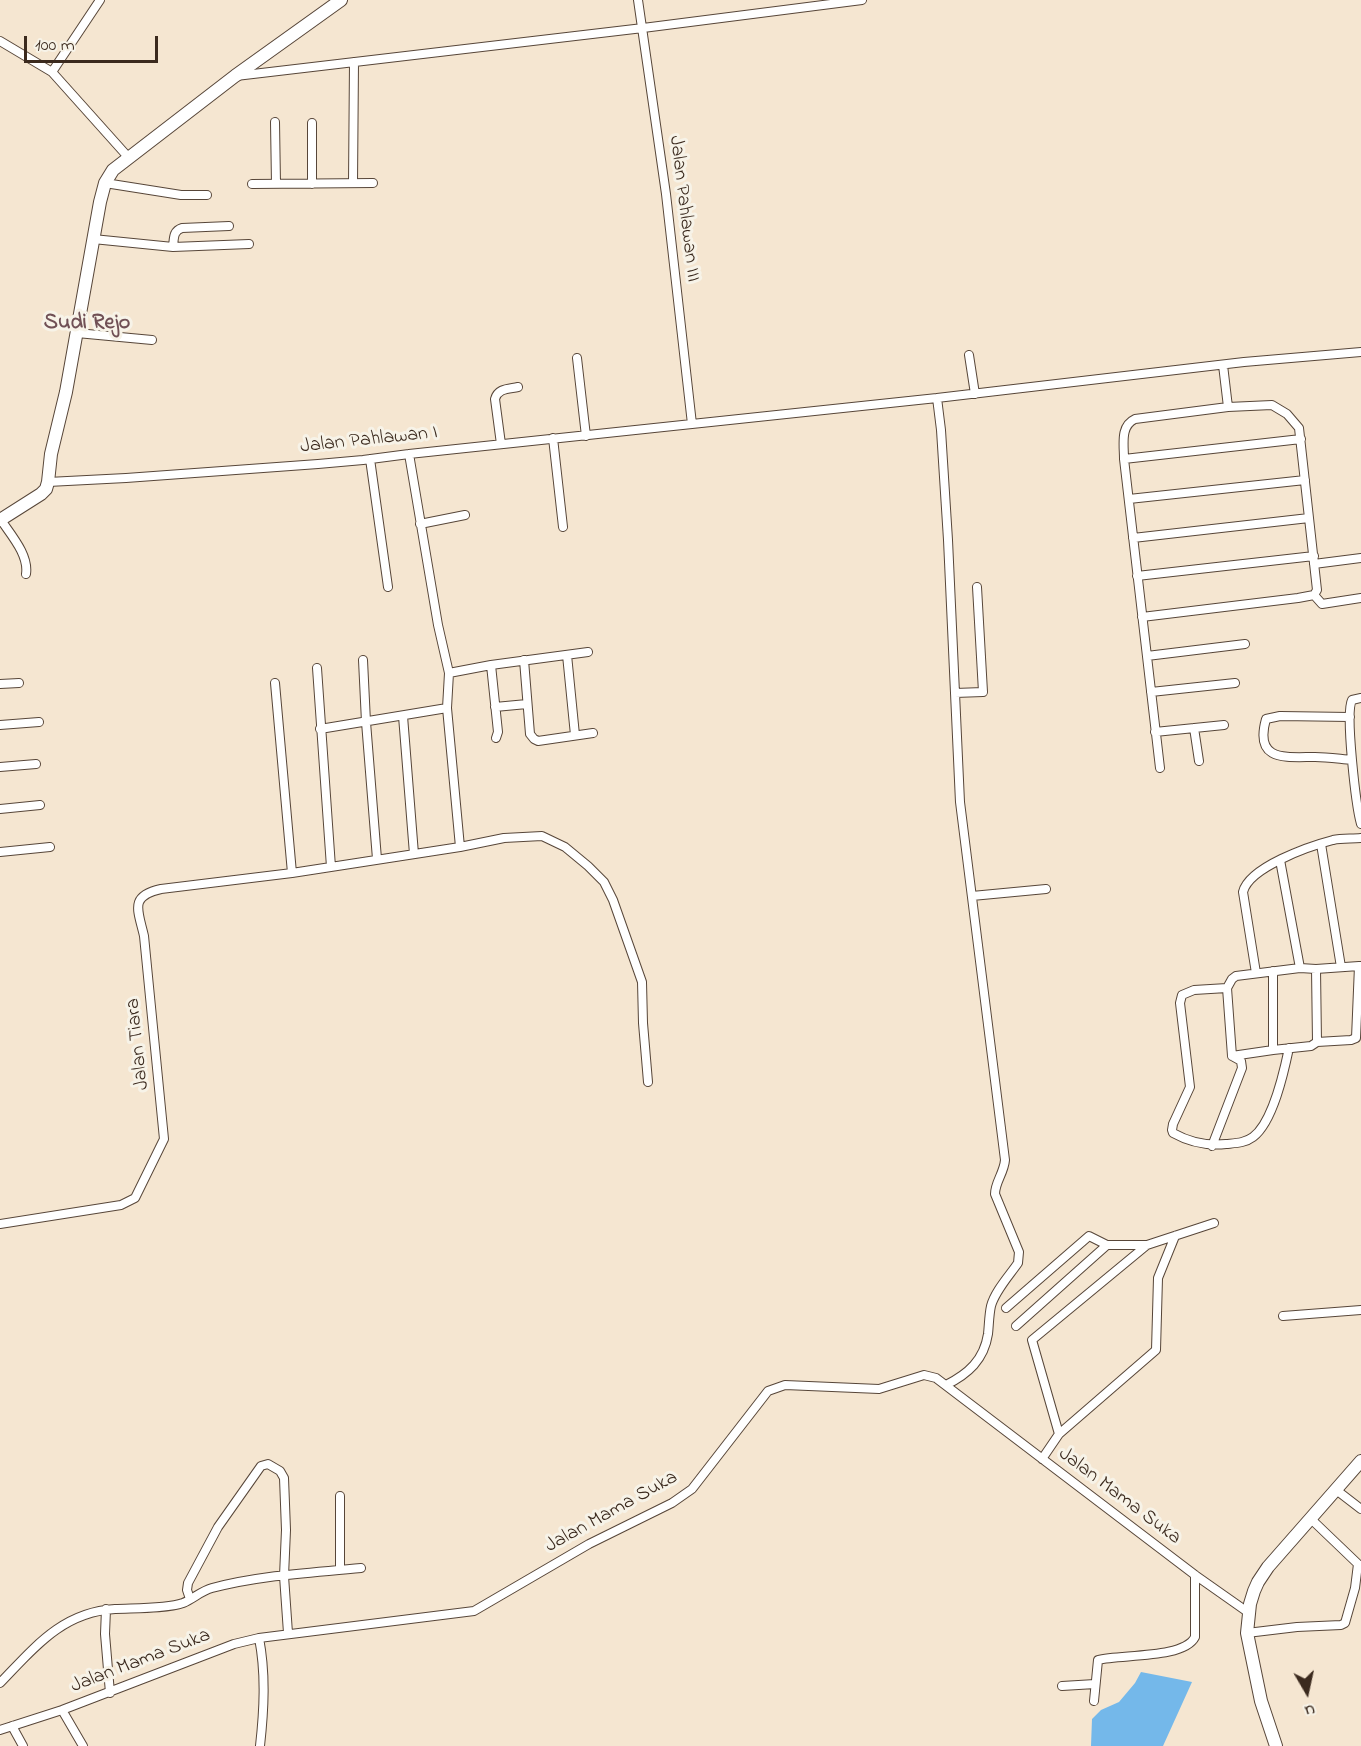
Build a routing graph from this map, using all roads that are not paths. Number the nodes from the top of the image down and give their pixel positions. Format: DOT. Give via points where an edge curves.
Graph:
graph roads {
  1 [pos="100,0"];
  2 [pos="341,0"];
  3 [pos="638,0"];
  4 [pos="862,0"];
  5 [pos="643,28"];
  6 [pos="0,41"];
  7 [pos="354,62"];
  8 [pos="52,72"];
  9 [pos="235,76"];
  10 [pos="275,122"];
  11 [pos="312,123"];
  12 [pos="129,158"];
  13 [pos="105,183"];
  14 [pos="353,183"];
  15 [pos="373,183"];
  16 [pos="252,184"];
  17 [pos="276,184"];
  18 [pos="312,184"];
  19 [pos="207,195"];
  20 [pos="229,226"];
  21 [pos="93,239"];
  22 [pos="249,244"];
  23 [pos="173,247"];
  24 [pos="77,333"];
  25 [pos="152,340"];
  26 [pos="1361,352"];
  27 [pos="969,354"];
  28 [pos="577,358"];
  29 [pos="1223,365"];
  30 [pos="518,387"];
  31 [pos="975,394"];
  32 [pos="937,398"];
  33 [pos="1228,407"];
  34 [pos="692,424"];
  35 [pos="586,436"];
  36 [pos="554,438"];
  37 [pos="1301,439"];
  38 [pos="501,444"];
  39 [pos="409,454"];
  40 [pos="370,459"];
  41 [pos="1124,459"];
  42 [pos="1305,480"];
  43 [pos="48,482"];
  44 [pos="1129,499"];
  45 [pos="465,515"];
  46 [pos="1309,518"];
  47 [pos="1,520"];
  48 [pos="420,524"];
  49 [pos="563,527"];
  50 [pos="1133,538"];
  51 [pos="1361,558"];
  52 [pos="1314,560"];
  53 [pos="26,574"];
  54 [pos="1137,576"];
  55 [pos="977,586"];
  56 [pos="388,587"];
  57 [pos="1314,595"];
  58 [pos="1361,598"];
  59 [pos="1142,617"];
  60 [pos="1245,644"];
  61 [pos="588,652"];
  62 [pos="567,655"];
  63 [pos="1147,656"];
  64 [pos="363,660"];
  65 [pos="524,660"];
  66 [pos="491,665"];
  67 [pos="317,668"];
  68 [pos="449,673"];
  69 [pos="19,682"];
  70 [pos="275,683"];
  71 [pos="1235,683"];
  72 [pos="0,684"];
  73 [pos="1151,692"];
  74 [pos="955,693"];
  75 [pos="1361,698"];
  76 [pos="527,704"];
  77 [pos="495,707"];
  78 [pos="447,708"];
  79 [pos="403,716"];
  80 [pos="1350,717"];
  81 [pos="39,722"];
  82 [pos="366,722"];
  83 [pos="0,725"];
  84 [pos="1224,725"];
  85 [pos="1194,728"];
  86 [pos="320,729"];
  87 [pos="1155,732"];
  88 [pos="593,733"];
  89 [pos="575,735"];
  90 [pos="496,738"];
  91 [pos="1352,760"];
  92 [pos="1199,761"];
  93 [pos="36,764"];
  94 [pos="0,767"];
  95 [pos="1160,768"];
  96 [pos="40,805"];
  97 [pos="0,809"];
  98 [pos="1359,812"];
  99 [pos="1361,823"];
  100 [pos="1361,838"];
  101 [pos="1321,844"];
  102 [pos="50,847"];
  103 [pos="460,847"];
  104 [pos="0,852"];
  105 [pos="414,854"];
  106 [pos="377,859"];
  107 [pos="1281,860"];
  108 [pos="331,867"];
  109 [pos="292,873"];
  110 [pos="1046,889"];
  111 [pos="972,896"];
  112 [pos="1360,966"];
  113 [pos="1341,967"];
  114 [pos="1300,968"];
  115 [pos="1316,969"];
  116 [pos="1273,971"];
  117 [pos="1256,973"];
  118 [pos="1227,988"];
  119 [pos="1317,1042"];
  120 [pos="1289,1048"];
  121 [pos="1273,1050"];
  122 [pos="1233,1056"];
  123 [pos="648,1082"];
  124 [pos="1212,1146"];
  125 [pos="1214,1223"];
  126 [pos="0,1224"];
  127 [pos="1175,1236"];
  128 [pos="1107,1245"];
  129 [pos="1147,1245"];
  130 [pos="1006,1308"];
  131 [pos="1361,1310"];
  132 [pos="1283,1316"];
  133 [pos="1016,1326"];
  134 [pos="946,1385"];
  135 [pos="1059,1434"];
  136 [pos="1042,1459"];
  137 [pos="1361,1461"];
  138 [pos="1335,1489"];
  139 [pos="340,1496"];
  140 [pos="1361,1509"];
  141 [pos="1311,1519"];
  142 [pos="361,1568"];
  143 [pos="340,1570"];
  144 [pos="1195,1575"];
  145 [pos="284,1576"];
  146 [pos="1358,1588"];
  147 [pos="190,1599"];
  148 [pos="106,1609"];
  149 [pos="1249,1613"];
  150 [pos="288,1633"];
  151 [pos="1247,1633"];
  152 [pos="260,1638"];
  153 [pos="0,1683"];
  154 [pos="1095,1684"];
  155 [pos="1062,1686"];
  156 [pos="110,1693"];
  157 [pos="1094,1701"];
  158 [pos="62,1710"];
  159 [pos="12,1726"];
  160 [pos="0,1730"];
  161 [pos="23,1746"];
  162 [pos="83,1746"];
  163 [pos="260,1746"];
  164 [pos="1276,1746"];
  1 -- 8 [label="street"];
  2 -- 9 [label="main road"];
  3 -- 5 [label="street, Jalan Pahlawan III"];
  4 -- 5 [label="street"];
  5 -- 7 [label="street"];
  5 -- 34 [label="street, Jalan Pahlawan III"];
  6 -- 8 [label="street"];
  7 -- 9 [label="street"];
  7 -- 14 [label="street"];
  8 -- 12 [label="street"];
  9 -- 12 [label="main road"];
  10 -- 17 [label="street"];
  11 -- 18 [label="street"];
  12 -- 13 [label="main road" via="113,170"];
  13 -- 19 [label="street" via="181,195"];
  13 -- 21 [label="main road"];
  14 -- 15 [label="street"];
  14 -- 18 [label="street"];
  16 -- 17 [label="street"];
  17 -- 18 [label="street"];
  20 -- 23 [label="street" via="177,229"];
  21 -- 23 [label="street"];
  21 -- 24 [label="main road"];
  22 -- 23 [label="street"];
  24 -- 25 [label="street"];
  24 -- 43 [label="main road"];
  26 -- 29 [label="street, Jalan Pahlawan I"];
  27 -- 31 [label="street"];
  28 -- 35 [label="street"];
  29 -- 31 [label="street, Jalan Pahlawan I"];
  29 -- 33 [label="street"];
  30 -- 38 [label="street" via="496,395"];
  31 -- 32 [label="street, Jalan Pahlawan I"];
  32 -- 34 [label="street, Jalan Pahlawan I"];
  32 -- 74 [label="street"];
  33 -- 37 [label="street" via="1272,405 1299,428"];
  33 -- 41 [label="street" via="1128,422 1124,429"];
  34 -- 35 [label="street, Jalan Pahlawan I"];
  35 -- 36 [label="street, Jalan Pahlawan I"];
  36 -- 38 [label="street, Jalan Pahlawan I"];
  36 -- 49 [label="street"];
  37 -- 41 [label="street"];
  37 -- 42 [label="street"];
  38 -- 39 [label="street, Jalan Pahlawan I"];
  39 -- 40 [label="street, Jalan Pahlawan I"];
  39 -- 48 [label="street"];
  40 -- 43 [label="street, Jalan Pahlawan I"];
  40 -- 56 [label="street"];
  41 -- 44 [label="street"];
  42 -- 44 [label="street"];
  42 -- 46 [label="street"];
  43 -- 47 [label="main road" via="42,494"];
  44 -- 50 [label="street"];
  45 -- 48 [label="street"];
  46 -- 50 [label="street"];
  46 -- 52 [label="street"];
  47 -- 53 [label="street" via="27,563"];
  48 -- 68 [label="street"];
  50 -- 54 [label="street"];
  51 -- 52 [label="street"];
  52 -- 54 [label="street"];
  52 -- 57 [label="street"];
  54 -- 59 [label="street"];
  55 -- 74 [label="street" via="984,692"];
  57 -- 58 [label="street" via="1323,604"];
  57 -- 59 [label="street"];
  59 -- 63 [label="street"];
  60 -- 63 [label="street"];
  61 -- 62 [label="street"];
  62 -- 65 [label="street"];
  62 -- 89 [label="street"];
  63 -- 73 [label="street"];
  64 -- 82 [label="street"];
  65 -- 66 [label="street"];
  65 -- 76 [label="street"];
  66 -- 68 [label="street"];
  66 -- 77 [label="street"];
  67 -- 86 [label="street"];
  68 -- 78 [label="street"];
  69 -- 72 [label="street"];
  70 -- 109 [label="street"];
  71 -- 73 [label="street"];
  73 -- 87 [label="street"];
  74 -- 111 [label="street" via="960,802"];
  75 -- 80 [label="street" via="1352,700"];
  76 -- 77 [label="street"];
  76 -- 89 [label="street" via="534,739"];
  77 -- 90 [label="street"];
  78 -- 79 [label="street"];
  78 -- 103 [label="street"];
  79 -- 82 [label="street"];
  79 -- 105 [label="street"];
  80 -- 91 [label="street"];
  80 -- 91 [label="street" via="1280,716 1266,719 1263,729 1266,746 1273,755"];
  81 -- 83 [label="street"];
  82 -- 86 [label="street"];
  82 -- 106 [label="street"];
  84 -- 85 [label="street"];
  85 -- 87 [label="street"];
  85 -- 92 [label="street"];
  86 -- 108 [label="street"];
  87 -- 95 [label="street"];
  88 -- 89 [label="street"];
  91 -- 98 [label="street"];
  93 -- 94 [label="street"];
  96 -- 97 [label="street"];
  98 -- 99 [label="street"];
  100 -- 101 [label="street"];
  101 -- 107 [label="street"];
  101 -- 113 [label="street"];
  102 -- 104 [label="street"];
  103 -- 105 [label="street"];
  103 -- 123 [label="street" via="504,838 542,836 565,847 604,882 642,982"];
  105 -- 106 [label="street"];
  106 -- 108 [label="street"];
  107 -- 114 [label="street"];
  107 -- 117 [label="street" via="1253,877 1243,892"];
  108 -- 109 [label="street"];
  109 -- 126 [label="street, Jalan Tiara" via="161,889 143,895 138,909 164,1139 135,1198 121,1205"];
  110 -- 111 [label="street"];
  111 -- 134 [label="street" via="1005,1160 995,1194 1020,1258 991,1305 982,1354 961,1378"];
  112 -- 113 [label="street"];
  112 -- 119 [label="street" via="1356,1038"];
  113 -- 115 [label="street"];
  114 -- 115 [label="street"];
  114 -- 116 [label="street"];
  115 -- 119 [label="street"];
  116 -- 117 [label="street"];
  116 -- 121 [label="street"];
  117 -- 118 [label="street" via="1236,976"];
  118 -- 122 [label="street"];
  118 -- 124 [label="street" via="1184,993 1180,1003 1190,1087 1172,1131"];
  119 -- 120 [label="street"];
  120 -- 121 [label="street"];
  120 -- 124 [label="street" via="1278,1093 1255,1136"];
  121 -- 122 [label="street"];
  122 -- 124 [label="street" via="1241,1061 1242,1068"];
  125 -- 127 [label="street"];
  127 -- 129 [label="street"];
  127 -- 135 [label="street" via="1158,1278 1156,1350"];
  128 -- 129 [label="street"];
  128 -- 130 [label="street" via="1089,1236"];
  128 -- 133 [label="street"];
  129 -- 135 [label="street" via="1032,1340"];
  131 -- 132 [label="street"];
  134 -- 136 [label="street, Jalan Mama Suka"];
  134 -- 150 [label="street, Jalan Mama Suka" via="924,1375 879,1389 784,1385 768,1391 686,1494 589,1544 474,1611"];
  135 -- 136 [label="street"];
  136 -- 144 [label="street, Jalan Mama Suka"];
  137 -- 138 [label="main road"];
  138 -- 140 [label="street"];
  138 -- 141 [label="main road"];
  139 -- 143 [label="street"];
  141 -- 146 [label="street" via="1356,1560"];
  141 -- 149 [label="main road" via="1263,1575"];
  142 -- 143 [label="street"];
  143 -- 145 [label="street"];
  144 -- 149 [label="street, Jalan Mama Suka"];
  144 -- 154 [label="street" via="1193,1641 1171,1652 1098,1660"];
  145 -- 147 [label="street" via="210,1589"];
  145 -- 147 [label="street" via="284,1478 280,1471 265,1464 218,1527 188,1583"];
  145 -- 150 [label="street"];
  146 -- 151 [label="street" via="1344,1625"];
  147 -- 148 [label="street" via="170,1605"];
  148 -- 153 [label="street" via="62,1624"];
  148 -- 156 [label="street"];
  149 -- 151 [label="main road"];
  150 -- 152 [label="street, Jalan Mama Suka"];
  151 -- 164 [label="main road" via="1258,1691"];
  152 -- 156 [label="street, Jalan Mama Suka" via="234,1644"];
  152 -- 163 [label="street" via="264,1691"];
  154 -- 155 [label="street"];
  154 -- 157 [label="street"];
  156 -- 158 [label="street, Jalan Mama Suka"];
  158 -- 159 [label="street, Jalan Mama Suka"];
  158 -- 162 [label="street"];
  159 -- 160 [label="street, Jalan Mama Suka"];
  159 -- 161 [label="street"];
}
